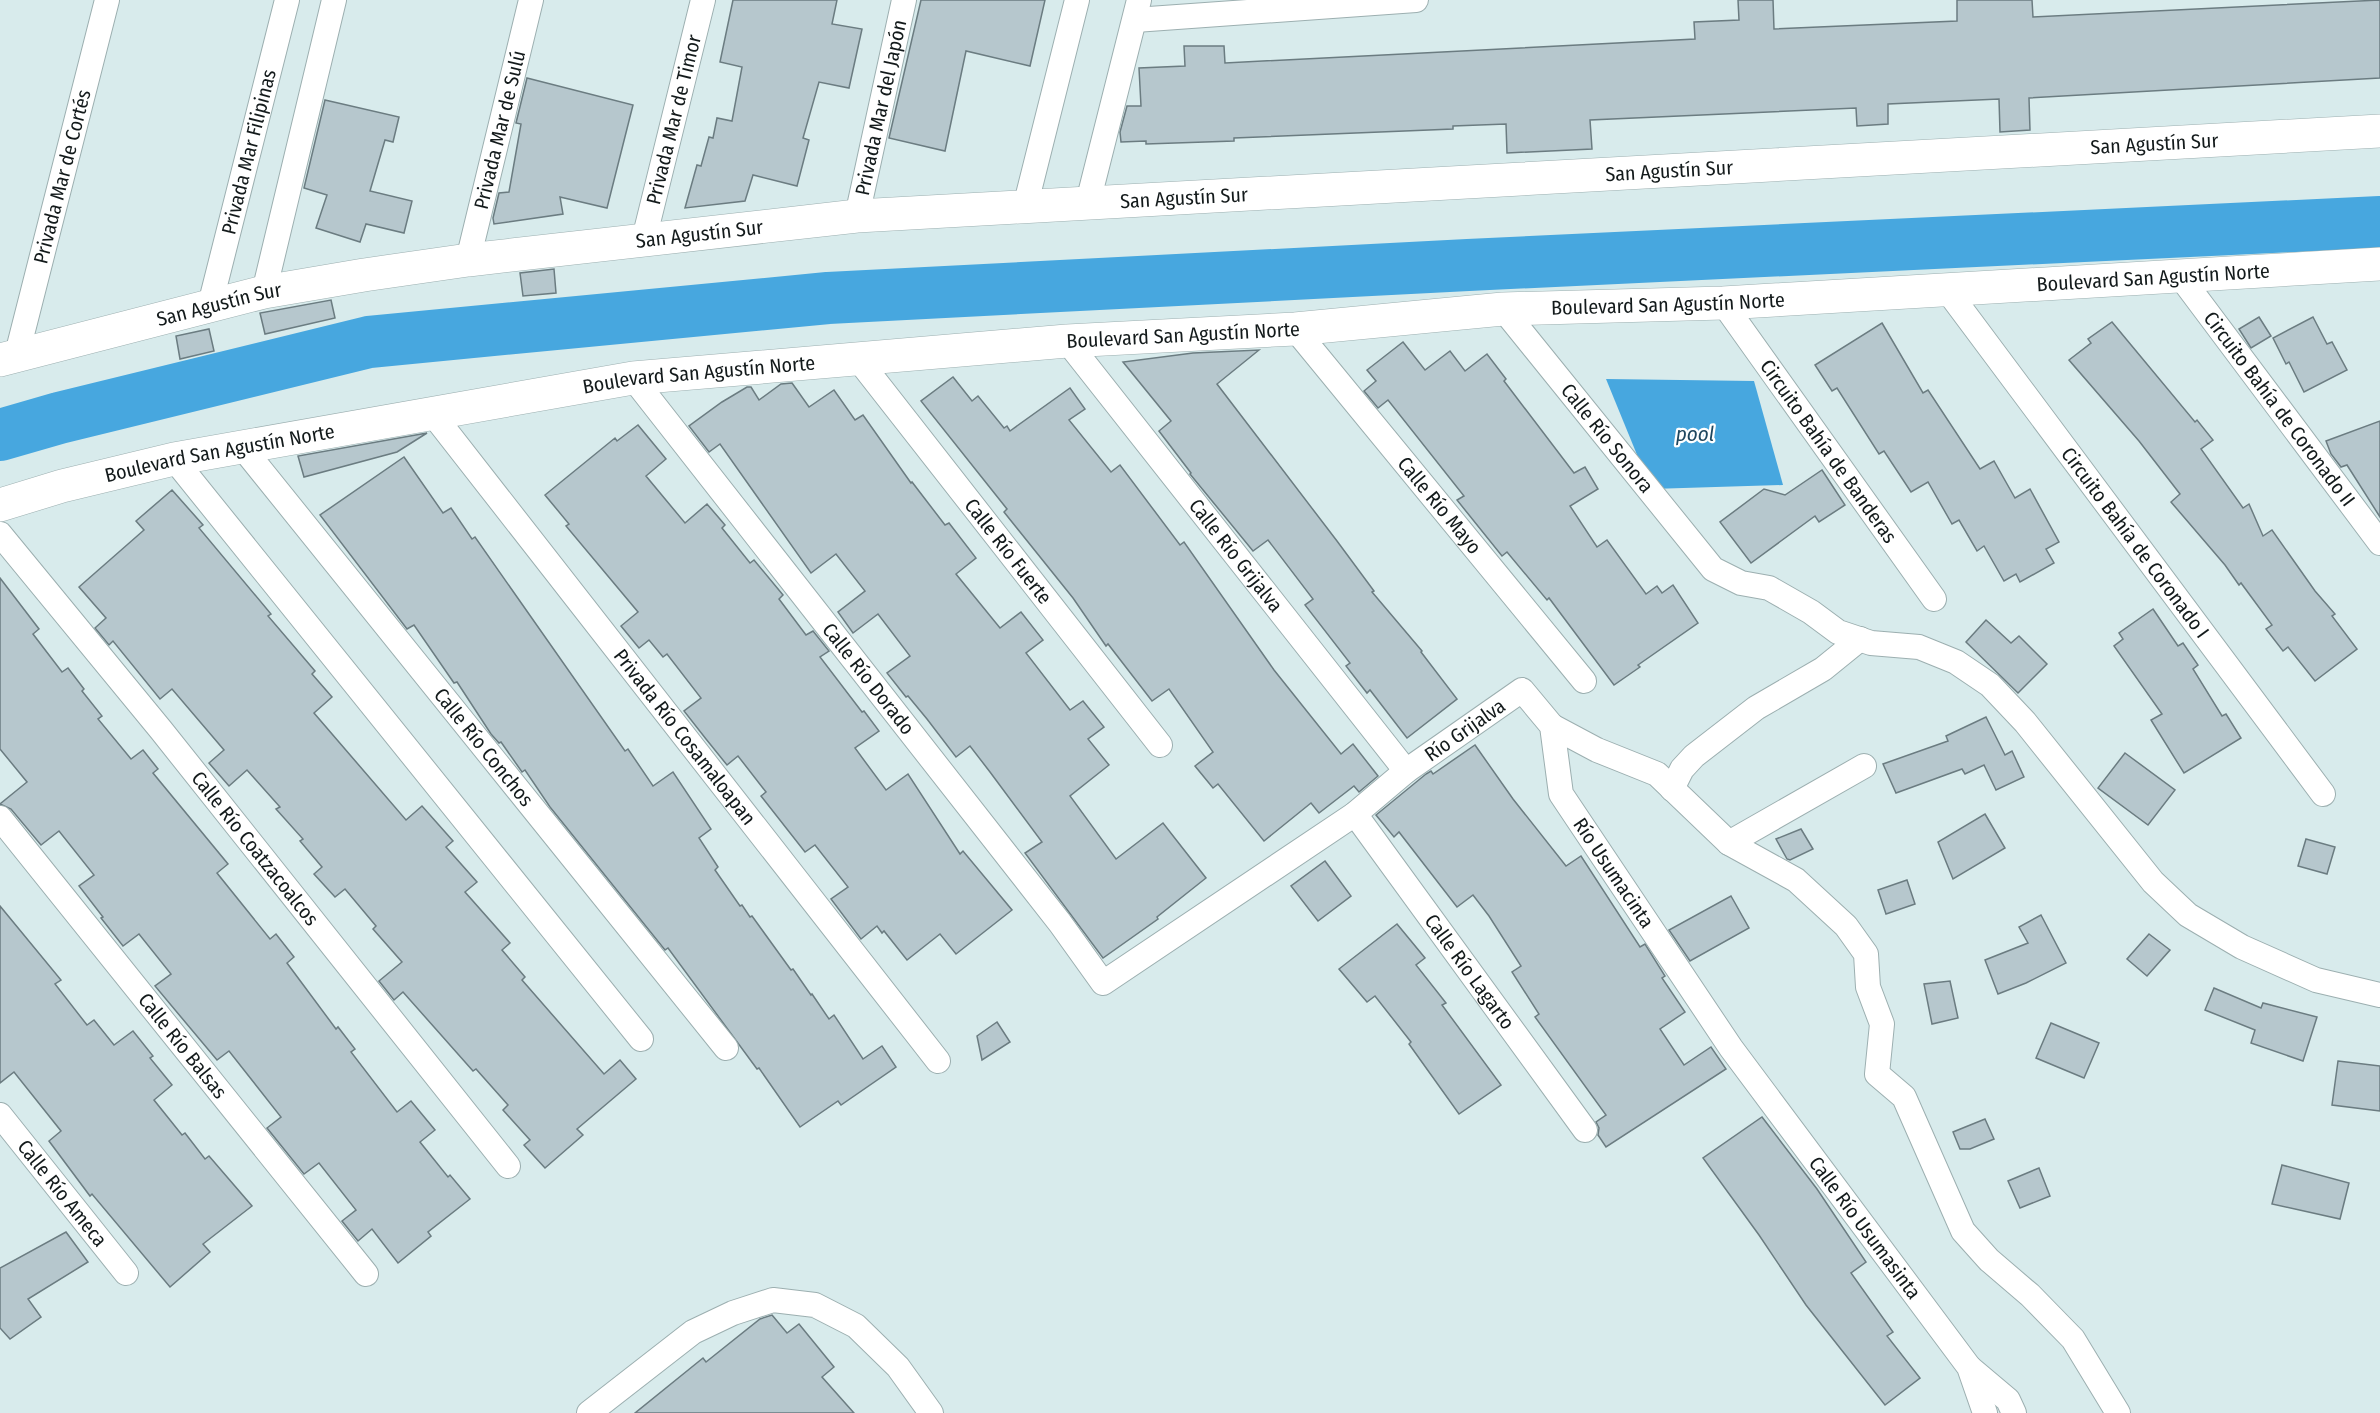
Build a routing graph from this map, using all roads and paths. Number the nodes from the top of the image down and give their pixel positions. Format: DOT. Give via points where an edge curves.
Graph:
graph roads {
  1 [pos="106,0"];
  2 [pos="287,0"];
  3 [pos="334,0"];
  4 [pos="531,0"];
  5 [pos="703,0"];
  6 [pos="904,0"];
  7 [pos="1077,0"];
  8 [pos="1416,0"];
  9 [pos="1137,10"];
  10 [pos="2380,131"];
  11 [pos="1088,202"];
  12 [pos="1025,207"];
  13 [pos="857,216"];
  14 [pos="644,239"];
  15 [pos="468,260"];
  16 [pos="2380,265"];
  17 [pos="2180,276"];
  18 [pos="1947,290"];
  19 [pos="264,292"];
  20 [pos="1723,303"];
  21 [pos="210,305"];
  22 [pos="1503,309"];
  23 [pos="1295,329"];
  24 [pos="1066,341"];
  25 [pos="8,357"];
  26 [pos="858,359"];
  27 [pos="633,378"];
  28 [pos="432,412"];
  29 [pos="243,448"];
  30 [pos="174,459"];
  31 [pos="0,505"];
  32 [pos="0,534"];
  33 [pos="2380,543"];
  34 [pos="1934,599"];
  35 [pos="1860,639"];
  36 [pos="1584,681"];
  37 [pos="1552,726"];
  38 [pos="1160,745"];
  39 [pos="1864,766"];
  40 [pos="1406,771"];
  41 [pos="1672,789"];
  42 [pos="2323,794"];
  43 [pos="1355,814"];
  44 [pos="0,818"];
  45 [pos="1729,843"];
  46 [pos="1103,983"];
  47 [pos="2380,995"];
  48 [pos="641,1039"];
  49 [pos="726,1048"];
  50 [pos="1731,1048"];
  51 [pos="938,1061"];
  52 [pos="0,1115"];
  53 [pos="1585,1130"];
  54 [pos="508,1166"];
  55 [pos="126,1273"];
  56 [pos="366,1274"];
  57 [pos="1969,1367"];
  58 [pos="589,1413"];
  59 [pos="931,1413"];
  60 [pos="1985,1413"];
  61 [pos="2014,1413"];
  62 [pos="2118,1413"];
  1 -- 25 [label="street, Privada Mar de Cortés"];
  2 -- 21 [label="street, Privada Mar Filipinas"];
  3 -- 19 [label="street"];
  4 -- 15 [label="street, Privada Mar de Sulú"];
  5 -- 14 [label="street, Privada Mar de Timor"];
  6 -- 13 [label="street, Privada Mar del Japón"];
  7 -- 12 [label="street"];
  8 -- 9 [label="street"];
  9 -- 11 [label="street"];
  10 -- 11 [label="main road, San Agustín Sur"];
  11 -- 12 [label="main road, San Agustín Sur"];
  12 -- 13 [label="main road, San Agustín Sur"];
  13 -- 14 [label="main road, San Agustín Sur"];
  14 -- 15 [label="main road, San Agustín Sur"];
  15 -- 19 [label="main road, San Agustín Sur"];
  16 -- 17 [label="main road, Boulevard San Agustín Norte"];
  17 -- 18 [label="main road, Boulevard San Agustín Norte"];
  17 -- 33 [label="street, Circuito Bahía de Coronado II"];
  18 -- 20 [label="main road, Boulevard San Agustín Norte"];
  18 -- 42 [label="street, Circuito Bahía de Coronado I"];
  19 -- 21 [label="main road, San Agustín Sur"];
  20 -- 22 [label="main road, Boulevard San Agustín Norte"];
  20 -- 34 [label="street, Circuito Bahía de Banderas"];
  21 -- 25 [label="main road, San Agustín Sur"];
  22 -- 23 [label="main road, Boulevard San Agustín Norte"];
  22 -- 35 [label="street, Calle Río Sonora" via="1713,569 1741,583 1769,588 1838,632"];
  23 -- 24 [label="main road, Boulevard San Agustín Norte"];
  23 -- 36 [label="street, Calle Río Mayo"];
  24 -- 26 [label="main road, Boulevard San Agustín Norte"];
  24 -- 40 [label="street, Calle Río Grijalva"];
  26 -- 27 [label="main road, Boulevard San Agustín Norte"];
  26 -- 38 [label="street, Calle Río Fuerte"];
  27 -- 28 [label="main road, Boulevard San Agustín Norte"];
  27 -- 46 [label="street, Calle Río Dorado"];
  28 -- 29 [label="main road, Boulevard San Agustín Norte"];
  28 -- 51 [label="street, Privada Río Cosamaloapan"];
  29 -- 30 [label="main road, Boulevard San Agustín Norte"];
  29 -- 49 [label="street, Calle Río Conchos"];
  30 -- 31 [label="main road, Boulevard San Agustín Norte"];
  30 -- 48 [label="street"];
  32 -- 54 [label="street, Calle Río Coatzacoalcos"];
  35 -- 41 [label="street" via="1823,669 1756,708 1694,756"];
  35 -- 47 [label="street" via="1919,646 1956,662 1990,685 2025,722 2153,882 2188,915 2242,947 2316,980"];
  37 -- 40 [label="street, Río Grijalva" via="1522,690"];
  37 -- 41 [label="street" via="1597,750 1657,774"];
  37 -- 50 [label="street, Río Usumacinta" via="1561,794"];
  39 -- 45 [label="street"];
  40 -- 43 [label="street, Río Grijalva"];
  41 -- 45 [label="street"];
  43 -- 46 [label="street, Río Grijalva"];
  43 -- 53 [label="street, Calle Río Lagarto"];
  44 -- 56 [label="street, Calle Río Balsas"];
  45 -- 62 [label="street" via="1796,880 1846,926 1866,954 1868,987 1882,1024 1877,1074 1904,1096 1963,1231 2073,1339"];
  50 -- 57 [label="street, Calle Río Usumasinta"];
  52 -- 55 [label="street, Calle Río Ameca"];
  57 -- 60 [label="street, Calle Río Usumasinta"];
  57 -- 61 [label="street" via="2008,1400"];
  58 -- 59 [label="street" via="693,1332 773,1300 815,1305 856,1326 898,1367"];
}
